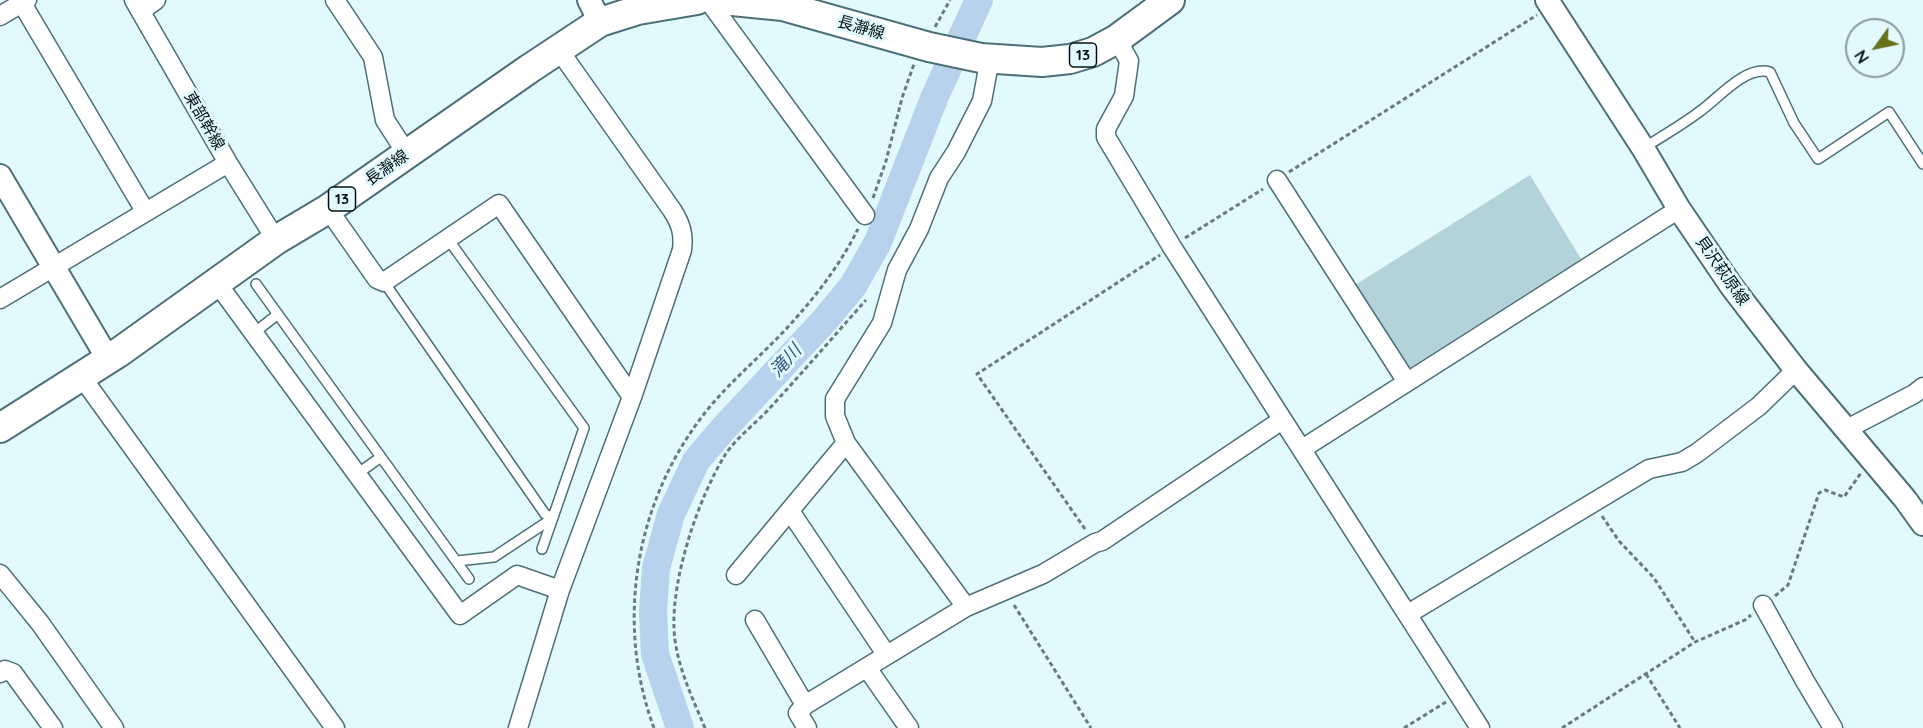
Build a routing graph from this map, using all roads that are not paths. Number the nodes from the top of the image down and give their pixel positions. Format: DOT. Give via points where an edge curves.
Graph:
graph roads {
  1 [pos="156,0"];
  2 [pos="335,0"];
  3 [pos="697,0"];
  4 [pos="708,0"];
  5 [pos="722,0"];
  6 [pos="1170,0"];
  7 [pos="23,1"];
  8 [pos="1549,3"];
  9 [pos="138,6"];
  10 [pos="595,11"];
  11 [pos="0,16"];
  12 [pos="1117,39"];
  13 [pos="559,50"];
  14 [pos="986,58"];
  15 [pos="1643,148"];
  16 [pos="407,154"];
  17 [pos="228,163"];
  18 [pos="1923,164"];
  19 [pos="0,176"];
  20 [pos="1277,180"];
  21 [pos="328,209"];
  22 [pos="1679,209"];
  23 [pos="145,211"];
  24 [pos="865,215"];
  25 [pos="448,239"];
  26 [pos="276,240"];
  27 [pos="54,266"];
  28 [pos="384,282"];
  29 [pos="217,283"];
  30 [pos="256,284"];
  31 [pos="0,299"];
  32 [pos="278,314"];
  33 [pos="254,333"];
  34 [pos="108,359"];
  35 [pos="1796,370"];
  36 [pos="81,376"];
  37 [pos="1407,382"];
  38 [pos="1923,387"];
  39 [pos="632,397"];
  40 [pos="1282,420"];
  41 [pos="0,428"];
  42 [pos="1847,429"];
  43 [pos="846,443"];
  44 [pos="1302,449"];
  45 [pos="381,456"];
  46 [pos="357,474"];
  47 [pos="790,511"];
  48 [pos="553,518"];
  49 [pos="1923,524"];
  50 [pos="542,549"];
  51 [pos="457,561"];
  52 [pos="0,574"];
  53 [pos="736,575"];
  54 [pos="470,579"];
  55 [pos="561,590"];
  56 [pos="1764,605"];
  57 [pos="966,607"];
  58 [pos="1408,614"];
  59 [pos="755,620"];
  60 [pos="886,654"];
  61 [pos="867,668"];
  62 [pos="0,673"];
  63 [pos="805,705"];
  64 [pos="53,728"];
  65 [pos="114,728"];
  66 [pos="335,728"];
  67 [pos="518,728"];
  68 [pos="807,728"];
  69 [pos="909,728"];
  70 [pos="1480,728"];
  71 [pos="1833,728"];
  1 -- 9 [label="street"];
  2 -- 16 [label="street" via="373,57 385,120"];
  3 -- 10 [label="main road, 長瀞線 / 13" via="638,10"];
  4 -- 24 [label="street"];
  5 -- 14 [label="main road, 長瀞線 / 13" via="783,6 927,47"];
  6 -- 12 [label="main road, 13"];
  7 -- 11 [label="street"];
  7 -- 23 [label="street"];
  8 -- 15 [label="street, 貝沢萩原線"];
  9 -- 17 [label="street, 東部幹線"];
  10 -- 13 [label="main road, 長瀞線 / 13"];
  12 -- 14 [label="main road, 13" via="1070,59 1042,62"];
  12 -- 40 [label="street" via="1129,61 1124,96 1106,129 1106,137"];
  13 -- 16 [label="main road, 長瀞線 / 13"];
  13 -- 39 [label="street" via="681,223 682,250"];
  14 -- 43 [label="street" via="982,101 939,178 897,270 882,323 836,399 835,416"];
  15 -- 18 [label="lane" via="1743,78 1764,70 1770,72 1794,123 1818,159 1889,112"];
  15 -- 22 [label="street, 貝沢萩原線"];
  16 -- 21 [label="main road, 長瀞線 / 13"];
  17 -- 23 [label="street"];
  17 -- 26 [label="street, 東部幹線"];
  19 -- 27 [label="street"];
  20 -- 37 [label="street"];
  21 -- 26 [label="main road, 長瀞線 / 13"];
  21 -- 28 [label="street" via="377,279"];
  22 -- 35 [label="street, 貝沢萩原線"];
  22 -- 37 [label="street"];
  23 -- 27 [label="street"];
  25 -- 28 [label="street"];
  25 -- 39 [label="street" via="499,204"];
  25 -- 48 [label="lane" via="584,428"];
  26 -- 29 [label="main road, 長瀞線 / 13"];
  27 -- 31 [label="street"];
  27 -- 34 [label="street"];
  28 -- 48 [label="lane" via="545,514"];
  29 -- 33 [label="street"];
  29 -- 34 [label="main road, 長瀞線 / 13"];
  30 -- 32 [label="lane"];
  32 -- 33 [label="lane"];
  32 -- 45 [label="lane"];
  33 -- 46 [label="street"];
  34 -- 36 [label="main road, 長瀞線 / 13"];
  35 -- 42 [label="street, 貝沢萩原線"];
  35 -- 58 [label="street" via="1760,406 1697,453 1682,462 1649,469"];
  36 -- 41 [label="main road, 長瀞線 / 13"];
  36 -- 66 [label="street"];
  37 -- 44 [label="street"];
  38 -- 42 [label="street"];
  39 -- 55 [label="street"];
  40 -- 44 [label="street"];
  40 -- 57 [label="street" via="1102,541 1043,574"];
  42 -- 49 [label="street, 貝沢萩原線"];
  43 -- 47 [label="street"];
  43 -- 57 [label="street"];
  44 -- 58 [label="street"];
  45 -- 46 [label="lane"];
  45 -- 51 [label="lane"];
  46 -- 55 [label="street" via="460,615 517,575"];
  47 -- 53 [label="street"];
  47 -- 60 [label="street"];
  48 -- 50 [label="lane"];
  48 -- 51 [label="lane" via="494,557"];
  51 -- 54 [label="lane"];
  52 -- 65 [label="street"];
  55 -- 67 [label="street"];
  56 -- 71 [label="street"];
  57 -- 60 [label="street"];
  58 -- 70 [label="street"];
  59 -- 63 [label="street"];
  60 -- 61 [label="street"];
  61 -- 63 [label="street"];
  61 -- 69 [label="street"];
  62 -- 64 [label="street" via="13,673"];
  63 -- 68 [label="street" via="798,713"];
}
